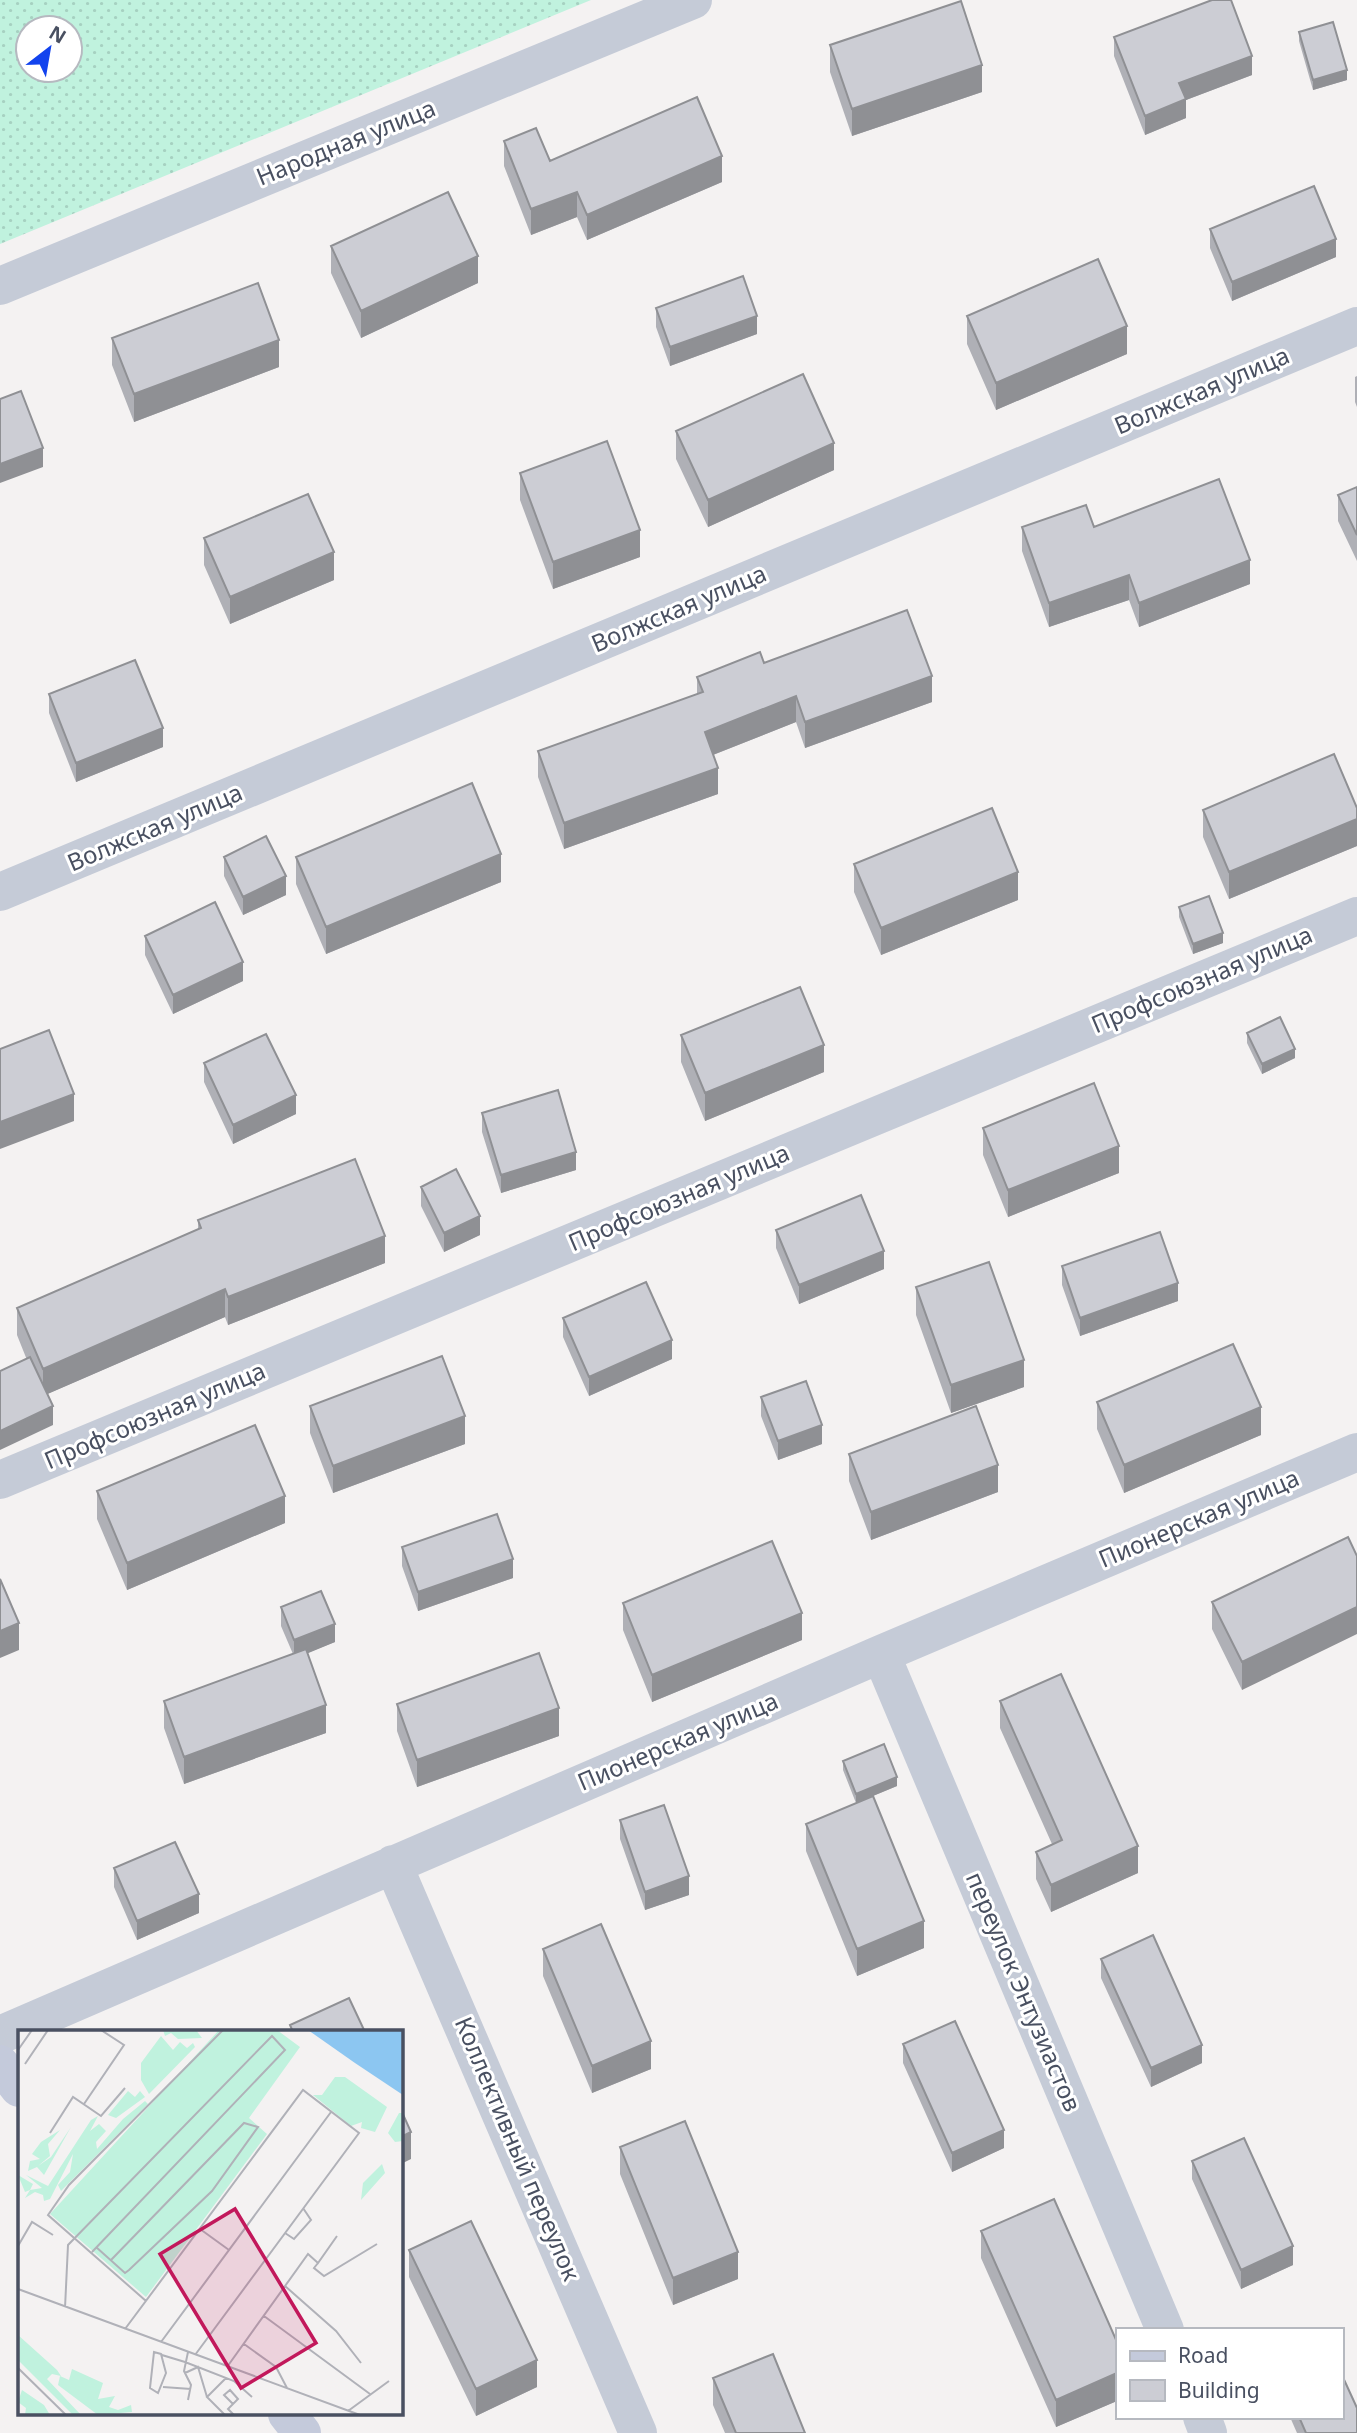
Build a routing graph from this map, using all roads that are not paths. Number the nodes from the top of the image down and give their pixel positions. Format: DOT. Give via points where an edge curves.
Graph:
graph roads {
  1 [pos="693,0"];
  2 [pos="0,286"];
  3 [pos="1357,326"];
  4 [pos="0,892"];
  5 [pos="1357,916"];
  6 [pos="1357,1452"];
  7 [pos="0,1480"];
  8 [pos="881,1654"];
  9 [pos="393,1864"];
  10 [pos="0,2035"];
  11 [pos="0,2064"];
  12 [pos="18,2087"];
  13 [pos="1164,2328"];
  14 [pos="289,2416"];
  15 [pos="303,2433"];
  16 [pos="638,2433"];
  1 -- 2 [label="street, Народная улица"];
  3 -- 4 [label="street, Волжская улица"];
  5 -- 7 [label="street, Профсоюзная улица"];
  6 -- 8 [label="street, Пионерская улица"];
  8 -- 9 [label="street, Пионерская улица"];
  8 -- 13 [label="street, переулок Энтузиастов"];
  9 -- 10 [label="street, Пионерская улица"];
  9 -- 16 [label="street, Коллективный переулок"];
  11 -- 12 [label="street"];
  14 -- 15 [label="street"];
}
